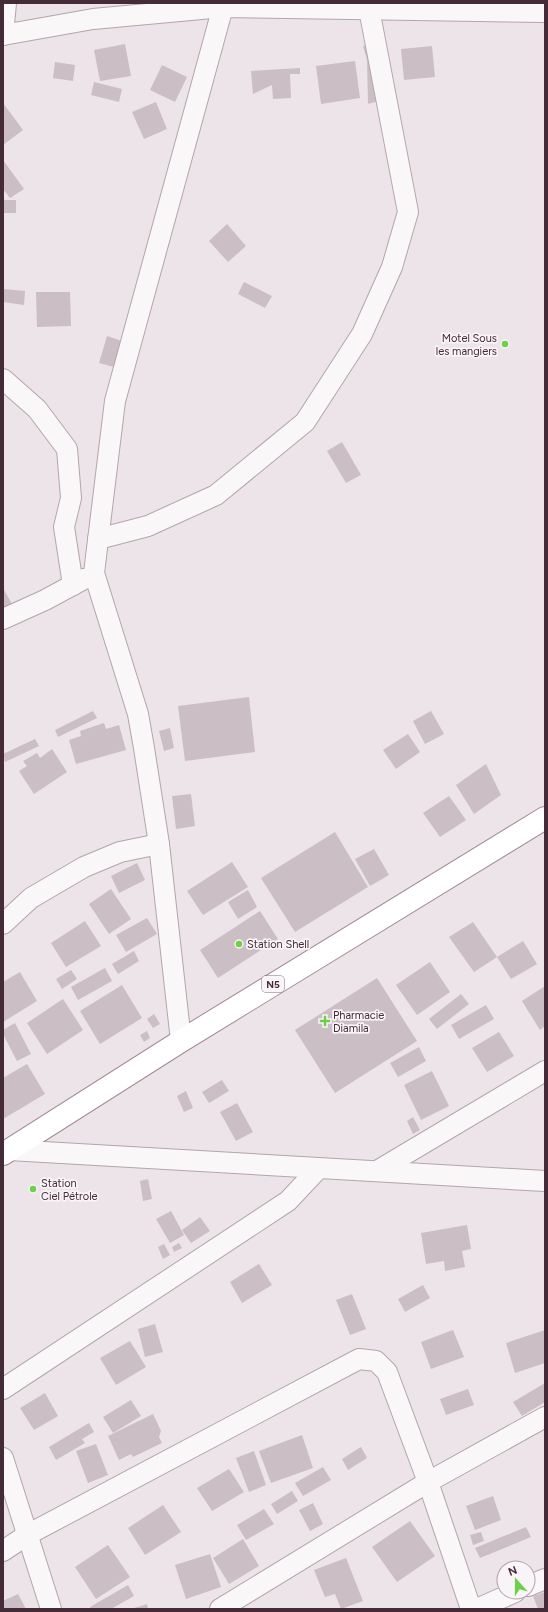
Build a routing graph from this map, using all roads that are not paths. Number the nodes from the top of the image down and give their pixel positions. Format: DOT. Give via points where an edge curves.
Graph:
graph roads {
  1 [pos="6,3"];
  2 [pos="224,5"];
  3 [pos="369,9"];
  4 [pos="545,12"];
  5 [pos="3,35"];
  6 [pos="3,379"];
  7 [pos="98,539"];
  8 [pos="94,574"];
  9 [pos="72,585"];
  10 [pos="3,619"];
  11 [pos="545,818"];
  12 [pos="159,844"];
  13 [pos="3,924"];
  14 [pos="181,1041"];
  15 [pos="545,1072"];
  16 [pos="6,1152"];
  17 [pos="319,1168"];
  18 [pos="377,1171"];
  19 [pos="545,1181"];
  20 [pos="3,1390"];
  21 [pos="545,1417"];
  22 [pos="3,1458"];
  23 [pos="428,1482"];
  24 [pos="27,1535"];
  25 [pos="3,1551"];
  26 [pos="497,1600"];
  27 [pos="51,1609"];
  28 [pos="220,1609"];
  29 [pos="471,1609"];
  30 [pos="477,1609"];
  1 -- 5 [label="street"];
  2 -- 3 [label="street"];
  2 -- 5 [label="street" via="93,19"];
  2 -- 7 [label="street" via="115,401"];
  3 -- 4 [label="street"];
  3 -- 7 [label="street" via="408,212 392,267 362,334 305,422 216,495 148,526"];
  6 -- 9 [label="street" via="36,410 67,449 71,498 64,527"];
  7 -- 8 [label="street"];
  8 -- 9 [label="street"];
  8 -- 12 [label="street" via="138,714"];
  9 -- 10 [label="street"];
  11 -- 14 [label="highway, N5"];
  12 -- 13 [label="street" via="120,852 84,867 31,898"];
  12 -- 14 [label="street"];
  14 -- 16 [label="highway, N5"];
  15 -- 18 [label="street"];
  16 -- 17 [label="street"];
  17 -- 18 [label="street"];
  17 -- 20 [label="street" via="288,1201"];
  18 -- 19 [label="street"];
  21 -- 23 [label="street"];
  22 -- 24 [label="street"];
  23 -- 24 [label="street" via="387,1372 376,1361 359,1359"];
  23 -- 28 [label="street"];
  23 -- 29 [label="street"];
  24 -- 25 [label="street"];
  24 -- 27 [label="street"];
  26 -- 30 [label="street"];
}
